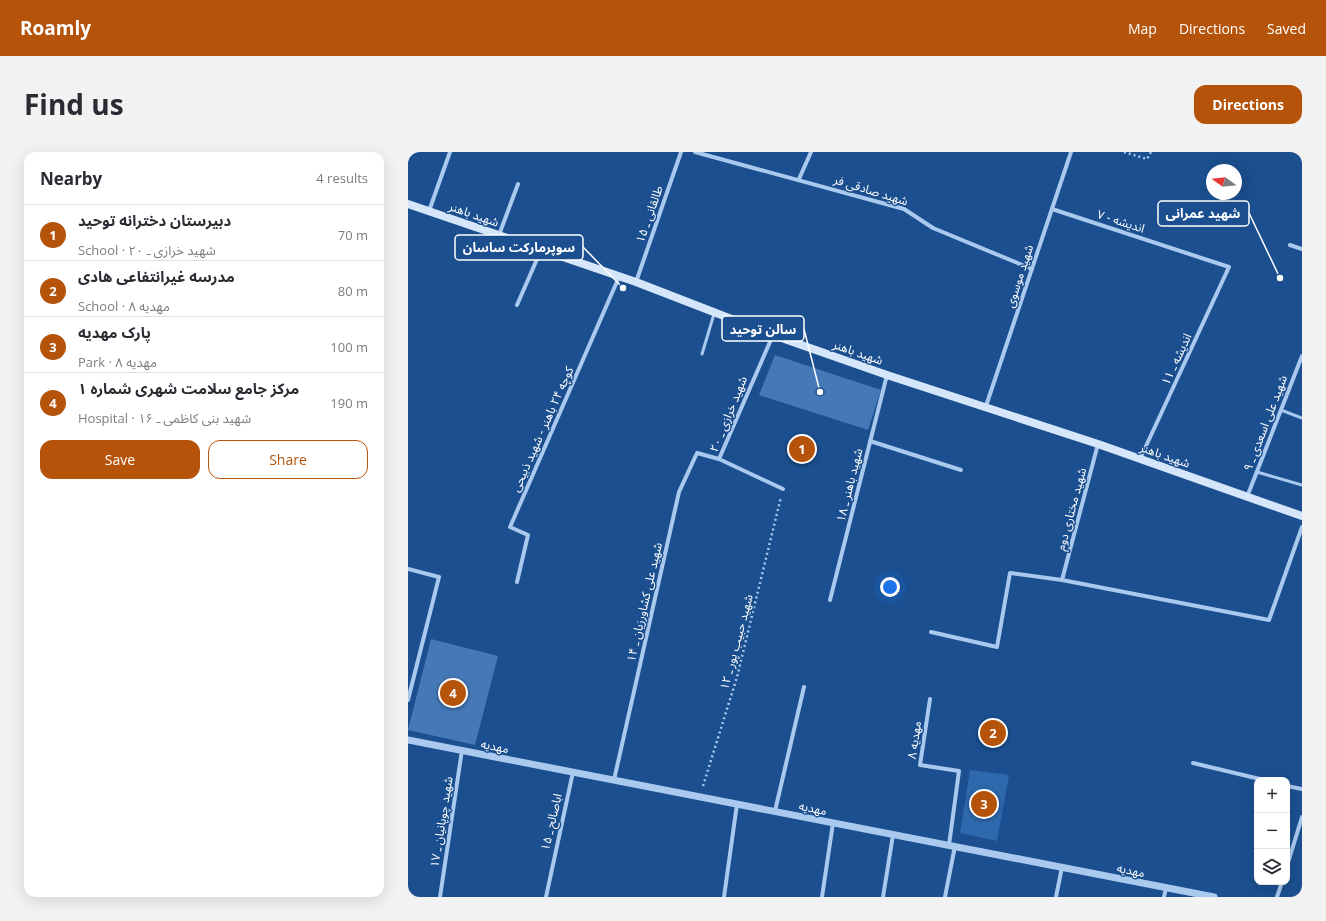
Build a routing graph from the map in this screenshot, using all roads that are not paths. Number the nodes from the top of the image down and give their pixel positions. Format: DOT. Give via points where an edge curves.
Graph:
graph roads {
  1 [pos="450,152"];
  2 [pos="680,152"];
  3 [pos="695,152"];
  4 [pos="811,152"];
  5 [pos="1071,152"];
  6 [pos="799,179"];
  7 [pos="518,184"];
  8 [pos="408,204"];
  9 [pos="1052,209"];
  10 [pos="429,211"];
  11 [pos="499,235"];
  12 [pos="1290,245"];
  13 [pos="541,250"];
  14 [pos="1302,250"];
  15 [pos="1229,267"];
  16 [pos="1032,269"];
  17 [pos="619,277"];
  18 [pos="636,282"];
  19 [pos="517,305"];
  20 [pos="715,312"];
  21 [pos="773,335"];
  22 [pos="702,354"];
  23 [pos="1302,356"];
  24 [pos="887,375"];
  25 [pos="986,406"];
  26 [pos="1281,410"];
  27 [pos="1302,418"];
  28 [pos="870,441"];
  29 [pos="1098,444"];
  30 [pos="719,459"];
  31 [pos="1140,459"];
  32 [pos="961,470"];
  33 [pos="1257,472"];
  34 [pos="1302,485"];
  35 [pos="783,489"];
  36 [pos="1247,497"];
  37 [pos="1302,516"];
  38 [pos="1302,527"];
  39 [pos="408,569"];
  40 [pos="1062,580"];
  41 [pos="517,582"];
  42 [pos="830,600"];
  43 [pos="931,632"];
  44 [pos="804,687"];
  45 [pos="930,699"];
  46 [pos="408,700"];
  47 [pos="408,740"];
  48 [pos="462,750"];
  49 [pos="1193,762"];
  50 [pos="572,772"];
  51 [pos="1254,777"];
  52 [pos="614,780"];
  53 [pos="1290,787"];
  54 [pos="1302,789"];
  55 [pos="737,804"];
  56 [pos="775,811"];
  57 [pos="1302,817"];
  58 [pos="833,823"];
  59 [pos="893,834"];
  60 [pos="952,846"];
  61 [pos="1290,856"];
  62 [pos="1062,867"];
  63 [pos="1281,885"];
  64 [pos="1166,888"];
  65 [pos="440,897"];
  66 [pos="546,897"];
  67 [pos="724,897"];
  68 [pos="822,897"];
  69 [pos="883,897"];
  70 [pos="944,897"];
  71 [pos="1056,897"];
  72 [pos="1164,897"];
  73 [pos="1214,897"];
  74 [pos="1277,897"];
  1 -- 10 [label="street"];
  2 -- 18 [label="street, طالقانی ـ ۱۵"];
  3 -- 6 [label="street, شهید صادقی فر"];
  4 -- 6 [label="street"];
  5 -- 9 [label="street, شهید موسوی"];
  6 -- 16 [label="street, شهید صادقی فر" via="904,209 933,228"];
  7 -- 11 [label="street"];
  8 -- 10 [label="main road, شهید باهنر"];
  9 -- 15 [label="street, اندیشه - ۷"];
  9 -- 16 [label="street, شهید موسوی"];
  10 -- 11 [label="main road, شهید باهنر"];
  11 -- 13 [label="main road, شهید باهنر"];
  12 -- 14 [label="street"];
  13 -- 17 [label="main road, شهید باهنر"];
  13 -- 19 [label="street"];
  15 -- 31 [label="street, اندیشه ـ ۱۱"];
  16 -- 25 [label="street, شهید موسوی"];
  17 -- 18 [label="main road, شهید باهنر"];
  17 -- 41 [label="street, کوچه ۲۴ باهنر - شهید ذبیحی" via="510,527 528,535"];
  18 -- 20 [label="main road, شهید باهنر"];
  20 -- 21 [label="main road, شهید باهنر"];
  20 -- 22 [label="lane"];
  21 -- 24 [label="main road, شهید باهنر"];
  21 -- 30 [label="street, شهید خرازی ـ ۲۰"];
  23 -- 26 [label="street, شهید علی اسعدی ـ ۹"];
  24 -- 25 [label="main road, شهید باهنر"];
  24 -- 28 [label="street, شهید باهنر ـ ۱۸"];
  25 -- 29 [label="main road, شهید باهنر"];
  26 -- 27 [label="lane"];
  26 -- 33 [label="street, شهید علی اسعدی ـ ۹"];
  28 -- 32 [label="street"];
  28 -- 42 [label="street, شهید باهنر ـ ۱۸"];
  29 -- 31 [label="main road, شهید باهنر"];
  29 -- 40 [label="street, شهید مختاری دوم"];
  30 -- 35 [label="street, شهید خرازی ـ ۲۰"];
  30 -- 52 [label="street, شهید علی کشاورزیان ـ ۱۴" via="696,453 679,492"];
  31 -- 36 [label="main road, شهید باهنر"];
  33 -- 34 [label="lane"];
  33 -- 36 [label="street, شهید علی اسعدی ـ ۹"];
  36 -- 37 [label="main road, شهید باهنر"];
  38 -- 40 [label="street" via="1269,620"];
  39 -- 46 [label="street" via="440,577"];
  40 -- 43 [label="street" via="1010,573 997,647"];
  44 -- 56 [label="street"];
  45 -- 60 [label="street, مهدیه ۸" via="920,765 959,771"];
  47 -- 48 [label="street, مهدیه"];
  48 -- 50 [label="street, مهدیه"];
  48 -- 65 [label="street, شهید چوپانیان ـ ۱۷"];
  49 -- 51 [label="street"];
  50 -- 52 [label="street, مهدیه"];
  50 -- 66 [label="street, اباصالح ـ ۱۵"];
  52 -- 55 [label="street, مهدیه"];
  53 -- 54 [label="street"];
  55 -- 56 [label="street, مهدیه"];
  55 -- 67 [label="street"];
  56 -- 58 [label="street, مهدیه"];
  57 -- 61 [label="street"];
  58 -- 59 [label="street, مهدیه"];
  58 -- 68 [label="street"];
  59 -- 60 [label="street, مهدیه"];
  59 -- 69 [label="street"];
  60 -- 62 [label="street, مهدیه"];
  60 -- 70 [label="street"];
  62 -- 64 [label="street, مهدیه"];
  62 -- 71 [label="street"];
  63 -- 74 [label="street"];
  64 -- 72 [label="street"];
  64 -- 73 [label="street, مهدیه"];
}
